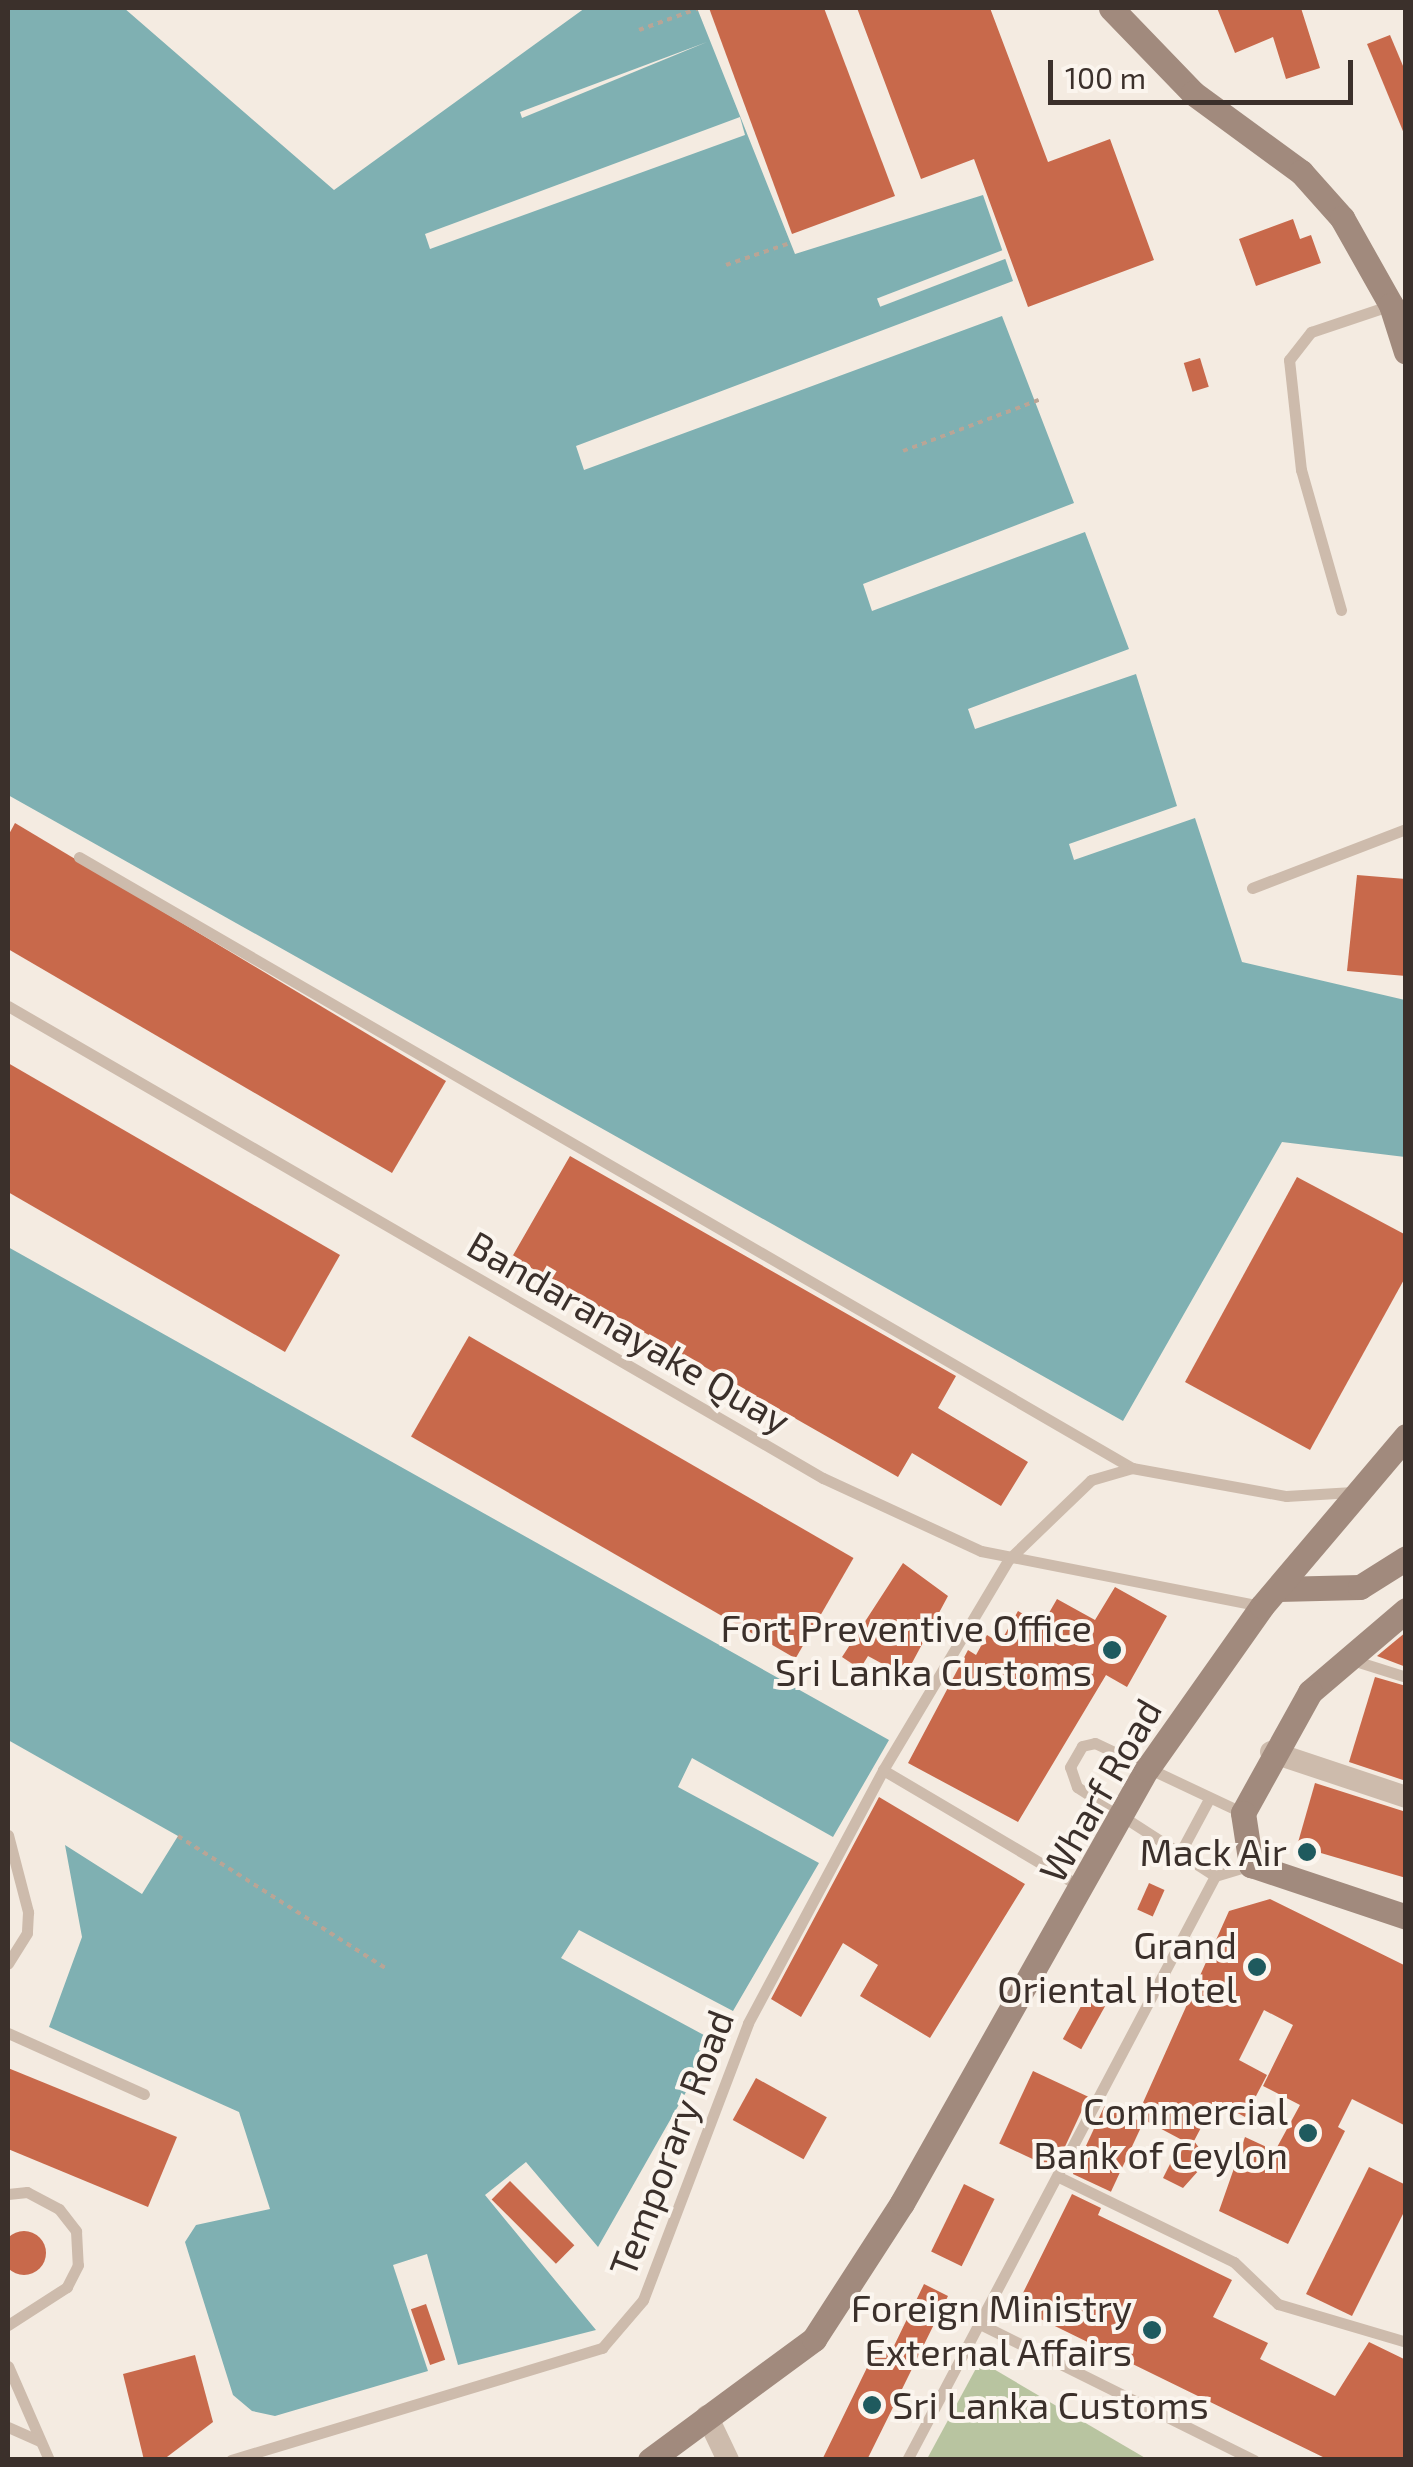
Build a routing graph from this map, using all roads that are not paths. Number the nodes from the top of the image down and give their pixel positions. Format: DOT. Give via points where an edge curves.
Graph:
graph roads {
  1 [pos="1111,8"];
  2 [pos="1391,305"];
  3 [pos="1406,352"];
  4 [pos="1341,610"];
  5 [pos="1406,828"];
  6 [pos="79,857"];
  7 [pos="1252,888"];
  8 [pos="8,1006"];
  9 [pos="1406,1436"];
  10 [pos="1132,1468"];
  11 [pos="1364,1492"];
  12 [pos="1009,1558"];
  13 [pos="1406,1558"];
  14 [pos="1270,1598"];
  15 [pos="1406,1610"];
  16 [pos="1349,1660"];
  17 [pos="1406,1677"];
  18 [pos="1271,1752"];
  19 [pos="1147,1769"];
  20 [pos="883,1770"];
  21 [pos="1406,1796"];
  22 [pos="1209,1799"];
  23 [pos="1243,1813"];
  24 [pos="1123,1818"];
  25 [pos="8,1835"];
  26 [pos="1180,1853"];
  27 [pos="1251,1866"];
  28 [pos="1215,1876"];
  29 [pos="1085,1889"];
  30 [pos="1406,1917"];
  31 [pos="8,1963"];
  32 [pos="8,2033"];
  33 [pos="144,2094"];
  34 [pos="1061,2178"];
  35 [pos="8,2194"];
  36 [pos="980,2324"];
  37 [pos="8,2325"];
  38 [pos="1406,2342"];
  39 [pos="8,2366"];
  40 [pos="707,2416"];
  41 [pos="8,2428"];
  42 [pos="39,2441"];
  43 [pos="49,2460"];
  44 [pos="232,2460"];
  45 [pos="650,2460"];
  46 [pos="728,2460"];
  47 [pos="907,2460"];
  48 [pos="1254,2460"];
  1 -- 2 [label="main road" via="1192,93 1301,172 1352,231"];
  2 -- 3 [label="main road"];
  2 -- 4 [label="lane" via="1311,332 1289,360 1301,470"];
  5 -- 7 [label="lane"];
  6 -- 10 [label="lane"];
  8 -- 12 [label="lane, Bandaranayake Quay" via="823,1478"];
  9 -- 11 [label="main road, Wharf Road"];
  10 -- 11 [label="lane" via="1286,1496"];
  10 -- 12 [label="lane, Temporary Road" via="1091,1480"];
  11 -- 14 [label="main road, Wharf Road"];
  12 -- 14 [label="lane, Bandaranayake Quay"];
  12 -- 20 [label="lane, Temporary Road"];
  13 -- 14 [label="main road" via="1360,1587"];
  14 -- 19 [label="main road, Wharf Road"];
  15 -- 16 [label="main road"];
  16 -- 17 [label="lane"];
  16 -- 18 [label="main road" via="1310,1692"];
  18 -- 21 [label="street"];
  18 -- 23 [label="main road"];
  19 -- 22 [label="lane"];
  19 -- 24 [label="main road, Wharf Road"];
  19 -- 24 [label="lane" via="1094,1742 1082,1746 1070,1767 1077,1787"];
  20 -- 29 [label="lane"];
  20 -- 44 [label="lane, Temporary Road" via="748,2023 644,2300 602,2348"];
  22 -- 23 [label="lane"];
  22 -- 26 [label="lane"];
  23 -- 27 [label="main road"];
  24 -- 26 [label="lane"];
  24 -- 29 [label="main road, Wharf Road"];
  25 -- 31 [label="lane" via="28,1912 27,1934"];
  26 -- 28 [label="lane"];
  27 -- 28 [label="lane"];
  27 -- 30 [label="main road"];
  28 -- 34 [label="lane"];
  29 -- 40 [label="main road, Wharf Road" via="814,2339"];
  32 -- 33 [label="lane"];
  34 -- 36 [label="lane"];
  34 -- 38 [label="lane" via="1234,2262 1278,2304"];
  35 -- 37 [label="lane" via="27,2192 59,2209 76,2231 78,2265 68,2287"];
  36 -- 47 [label="lane"];
  36 -- 48 [label="lane"];
  39 -- 42 [label="lane"];
  40 -- 45 [label="main road, Wharf Road"];
  40 -- 46 [label="street"];
  41 -- 42 [label="lane"];
  42 -- 43 [label="lane"];
}
